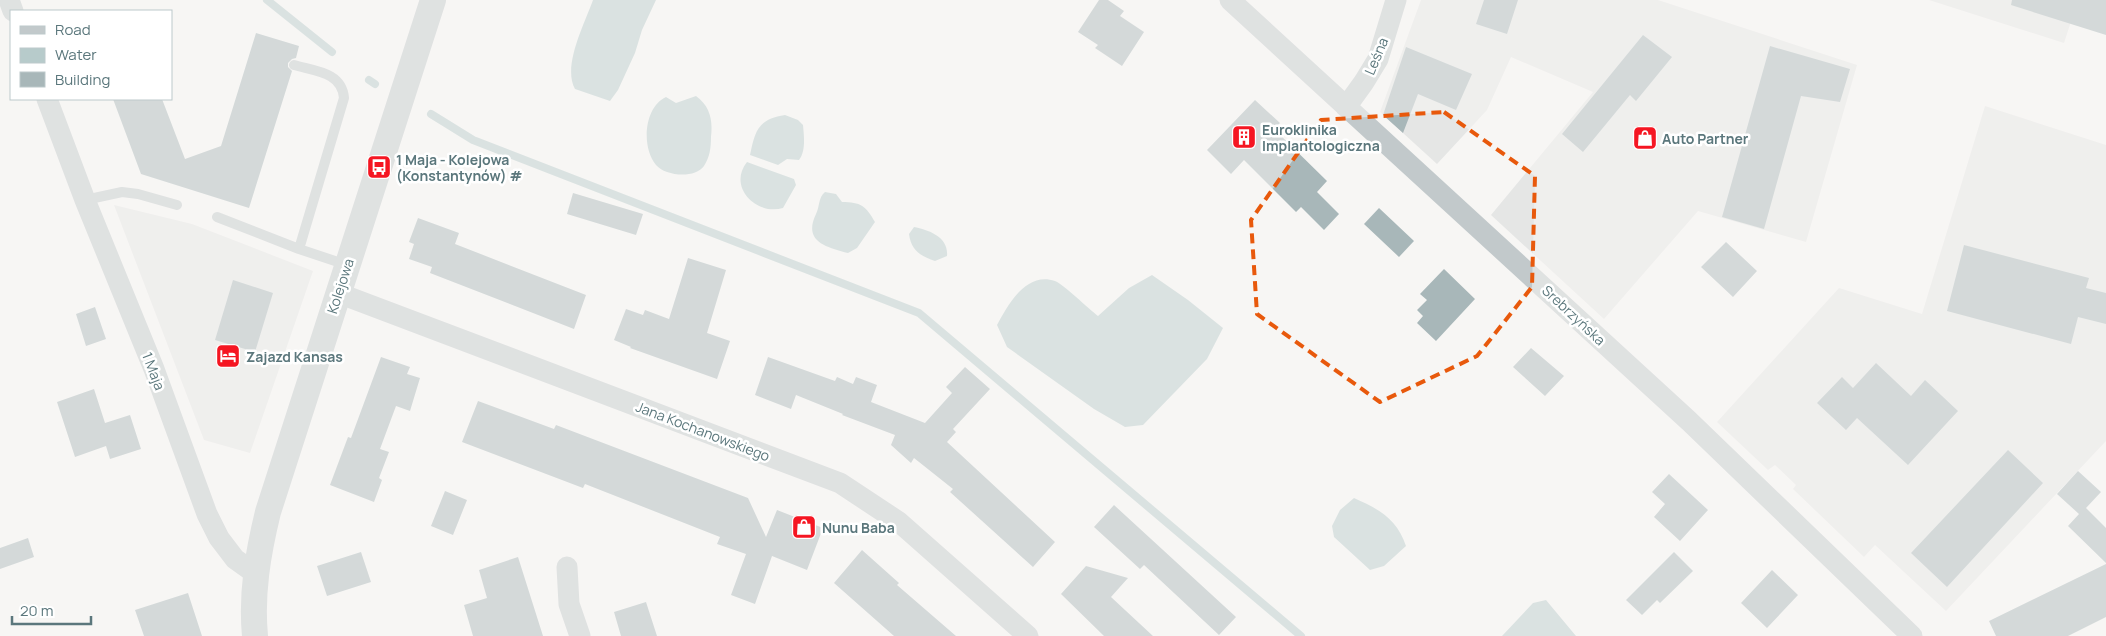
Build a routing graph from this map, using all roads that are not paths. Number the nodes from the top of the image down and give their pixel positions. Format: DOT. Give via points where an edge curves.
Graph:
graph roads {
  1 [pos="433,0"];
  2 [pos="1230,0"];
  3 [pos="1396,0"];
  4 [pos="294,65"];
  5 [pos="47,100"];
  6 [pos="1346,107"];
  7 [pos="85,200"];
  8 [pos="177,205"];
  9 [pos="217,217"];
  10 [pos="299,249"];
  11 [pos="347,265"];
  12 [pos="338,293"];
  13 [pos="567,567"];
  14 [pos="256,574"];
  15 [pos="1014,632"];
  16 [pos="255,636"];
  17 [pos="580,636"];
  18 [pos="1912,636"];
  1 -- 11 [label="street, Kolejowa"];
  2 -- 6 [label="street, Srebrzyńska"];
  3 -- 6 [label="street, Leśna" via="1378,59"];
  4 -- 10 [label="lane" via="330,75 343,87 344,98"];
  5 -- 7 [label="street, 1 Maja"];
  6 -- 18 [label="street, Srebrzyńska" via="1689,421"];
  7 -- 8 [label="lane" via="122,192"];
  7 -- 14 [label="street, 1 Maja" via="154,369 207,514 235,559"];
  9 -- 10 [label="lane"];
  10 -- 11 [label="lane"];
  11 -- 12 [label="street, Kolejowa"];
  12 -- 14 [label="street, Kolejowa" via="268,512"];
  12 -- 15 [label="street, Jana Kochanowskiego" via="840,483 899,522"];
  13 -- 17 [label="street" via="569,604"];
  14 -- 16 [label="street"];
}
